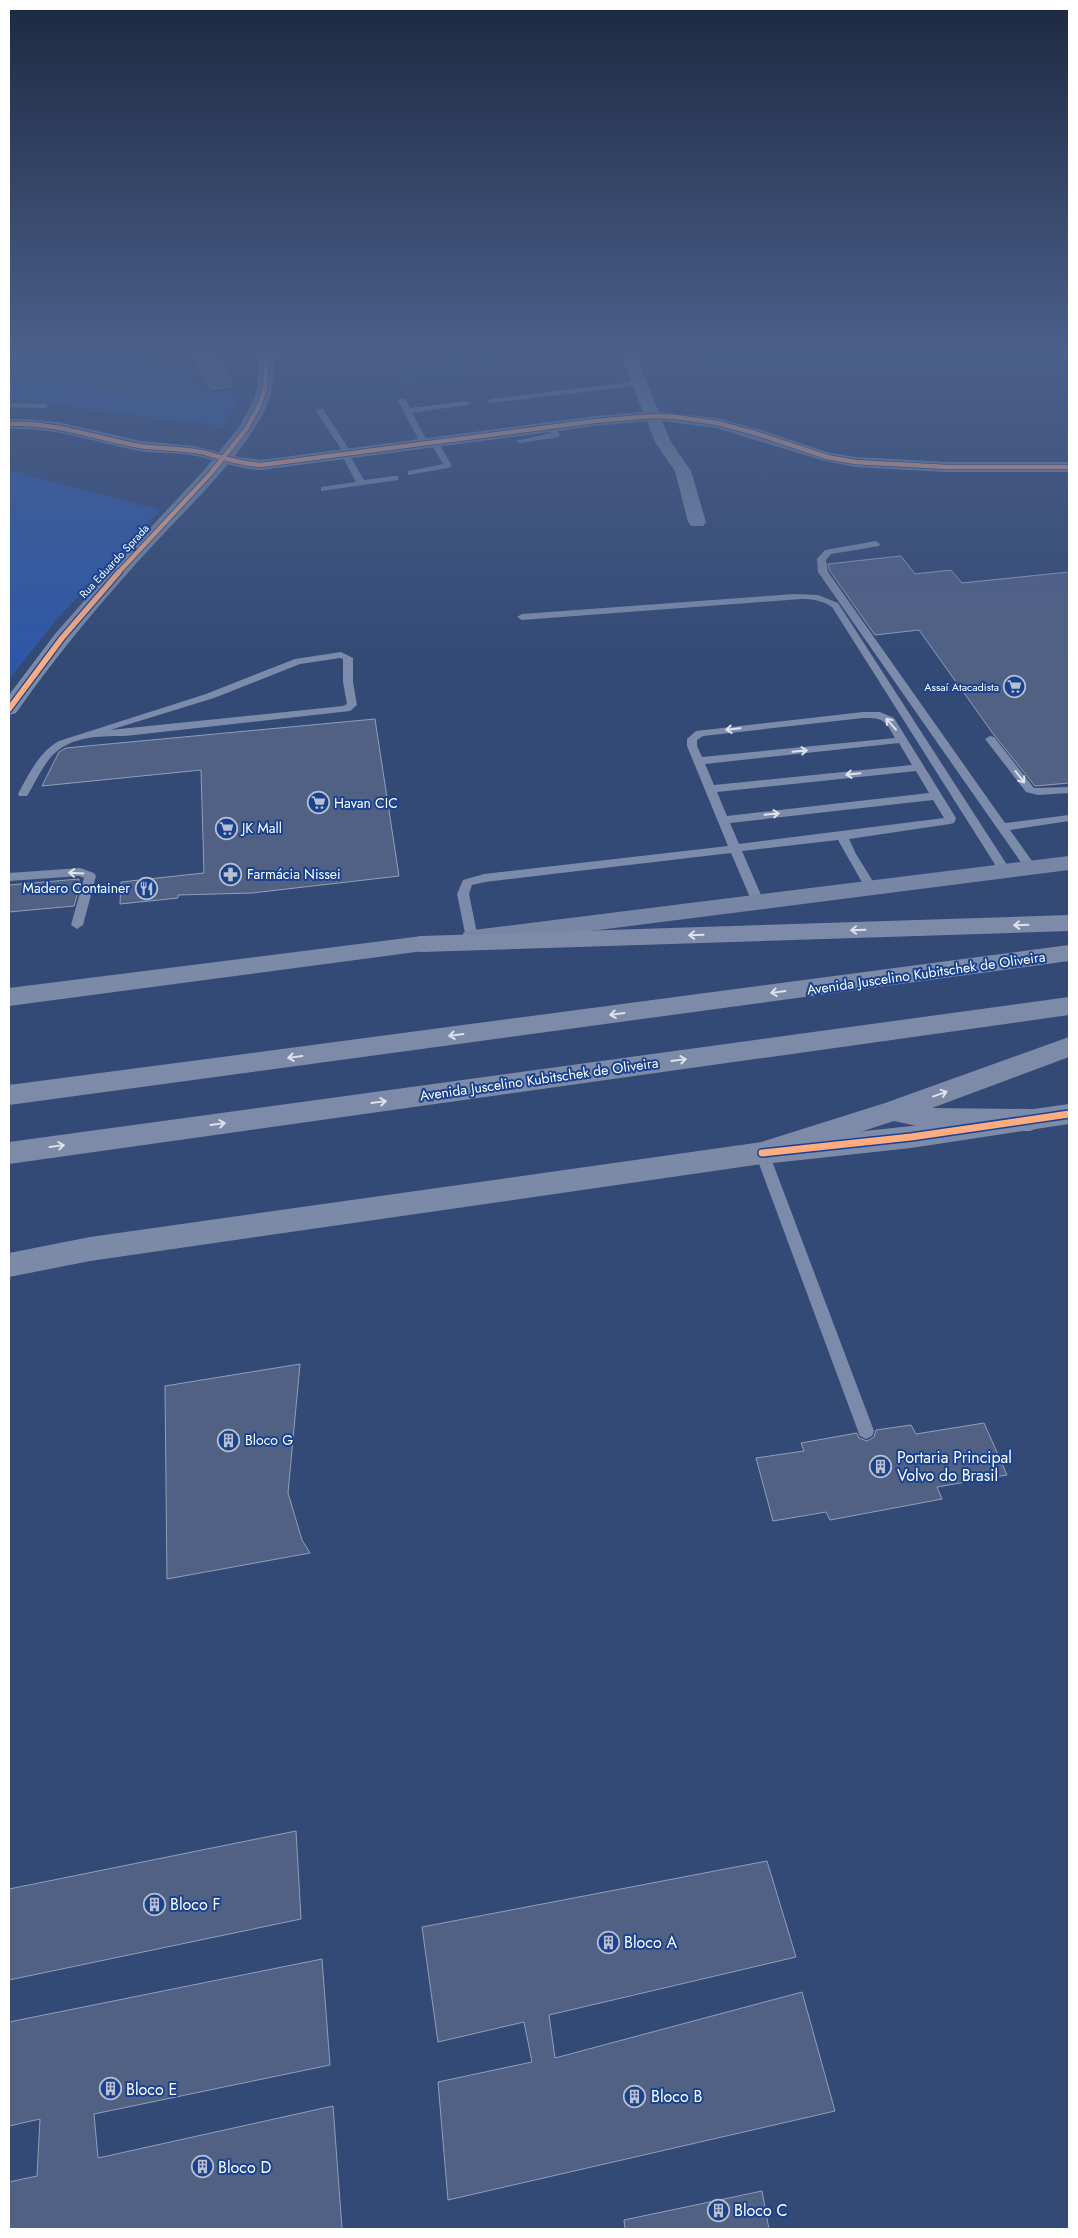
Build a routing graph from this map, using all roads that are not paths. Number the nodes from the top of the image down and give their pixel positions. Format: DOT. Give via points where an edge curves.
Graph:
graph roads {
  1 [pos="203,453"];
  2 [pos="226,453"];
  3 [pos="350,453"];
  4 [pos="438,453"];
  5 [pos="671,453"];
  6 [pos="813,453"];
  7 [pos="346,454"];
  8 [pos="1069,457"];
  9 [pos="222,459"];
  10 [pos="1014,467"];
  11 [pos="1069,467"];
  12 [pos="411,473"];
  13 [pos="395,478"];
  14 [pos="361,483"];
  15 [pos="324,488"];
  16 [pos="697,522"];
  17 [pos="876,544"];
  18 [pos="522,617"];
  19 [pos="9,709"];
  20 [pos="89,733"];
  21 [pos="993,738"];
  22 [pos="902,740"];
  23 [pos="699,761"];
  24 [pos="919,768"];
  25 [pos="710,789"];
  26 [pos="1069,790"];
  27 [pos="24,794"];
  28 [pos="937,796"];
  29 [pos="1069,818"];
  30 [pos="723,820"];
  31 [pos="1004,827"];
  32 [pos="842,836"];
  33 [pos="736,849"];
  34 [pos="1069,864"];
  35 [pos="1031,868"];
  36 [pos="1005,872"];
  37 [pos="9,877"];
  38 [pos="871,888"];
  39 [pos="758,902"];
  40 [pos="1069,923"];
  41 [pos="77,925"];
  42 [pos="472,938"];
  43 [pos="422,944"];
  44 [pos="1069,953"];
  45 [pos="9,998"];
  46 [pos="1069,1006"];
  47 [pos="1069,1047"];
  48 [pos="1069,1057"];
  49 [pos="1069,1064"];
  50 [pos="9,1095"];
  51 [pos="894,1110"];
  52 [pos="1069,1114"];
  53 [pos="1030,1120"];
  54 [pos="9,1153"];
  55 [pos="762,1153"];
  56 [pos="90,1249"];
  57 [pos="9,1255"];
  58 [pos="9,1265"];
  59 [pos="866,1431"];
  1 -- 9 [label="street"];
  2 -- 9 [label="main road, Rua Eduardo Sprada"];
  3 -- 7 [label="street"];
  4 -- 12 [label="lane" via="448,466"];
  5 -- 16 [label="street" via="683,471"];
  6 -- 10 [label="street" via="855,462"];
  7 -- 9 [label="street" via="261,465"];
  7 -- 14 [label="lane"];
  8 -- 10 [label="street"];
  9 -- 19 [label="main road, Rua Eduardo Sprada" via="68,629"];
  10 -- 11 [label="street"];
  13 -- 14 [label="lane"];
  14 -- 15 [label="lane"];
  17 -- 31 [label="lane" via="828,552 821,559 823,572"];
  18 -- 36 [label="lane" via="810,596 826,598 835,605"];
  20 -- 20 [label="lane" via="125,733 346,709 352,705 348,658 341,655 298,661 210,696"];
  20 -- 27 [label="lane" via="54,746 45,755"];
  21 -- 26 [label="lane, one-way" via="1030,790"];
  23 -- 22 [label="lane, one-way"];
  22 -- 23 [label="lane, one-way" via="890,720 880,715 844,717 700,732 692,739"];
  22 -- 24 [label="lane"];
  23 -- 25 [label="lane"];
  24 -- 25 [label="lane, one-way"];
  24 -- 28 [label="lane"];
  25 -- 30 [label="lane"];
  30 -- 28 [label="lane, one-way"];
  28 -- 32 [label="lane" via="950,818 946,823"];
  29 -- 31 [label="lane"];
  30 -- 33 [label="lane"];
  31 -- 35 [label="lane"];
  32 -- 33 [label="lane"];
  32 -- 38 [label="lane"];
  33 -- 39 [label="lane"];
  33 -- 42 [label="lane" via="484,878 467,883 463,894"];
  34 -- 35 [label="main road"];
  35 -- 36 [label="main road"];
  36 -- 38 [label="main road"];
  41 -- 37 [label="lane, one-way" via="90,876 80,872"];
  38 -- 39 [label="main road"];
  39 -- 42 [label="main road"];
  40 -- 43 [label="highway, one-way"];
  42 -- 43 [label="main road"];
  43 -- 45 [label="main road"];
  44 -- 50 [label="highway, Avenida Juscelino Kubitschek de Oliveira, one-way"];
  54 -- 46 [label="highway, Avenida Juscelino Kubitschek de Oliveira, one-way"];
  51 -- 47 [label="highway, one-way"];
  48 -- 49 [label="highway"];
  51 -- 53 [label="highway" via="940,1120"];
  51 -- 55 [label="highway"];
  52 -- 53 [label="street"];
  53 -- 55 [label="street"];
  55 -- 56 [label="main road"];
  55 -- 59 [label="lane"];
  56 -- 57 [label="main road"];
  56 -- 58 [label="main road"];
}
